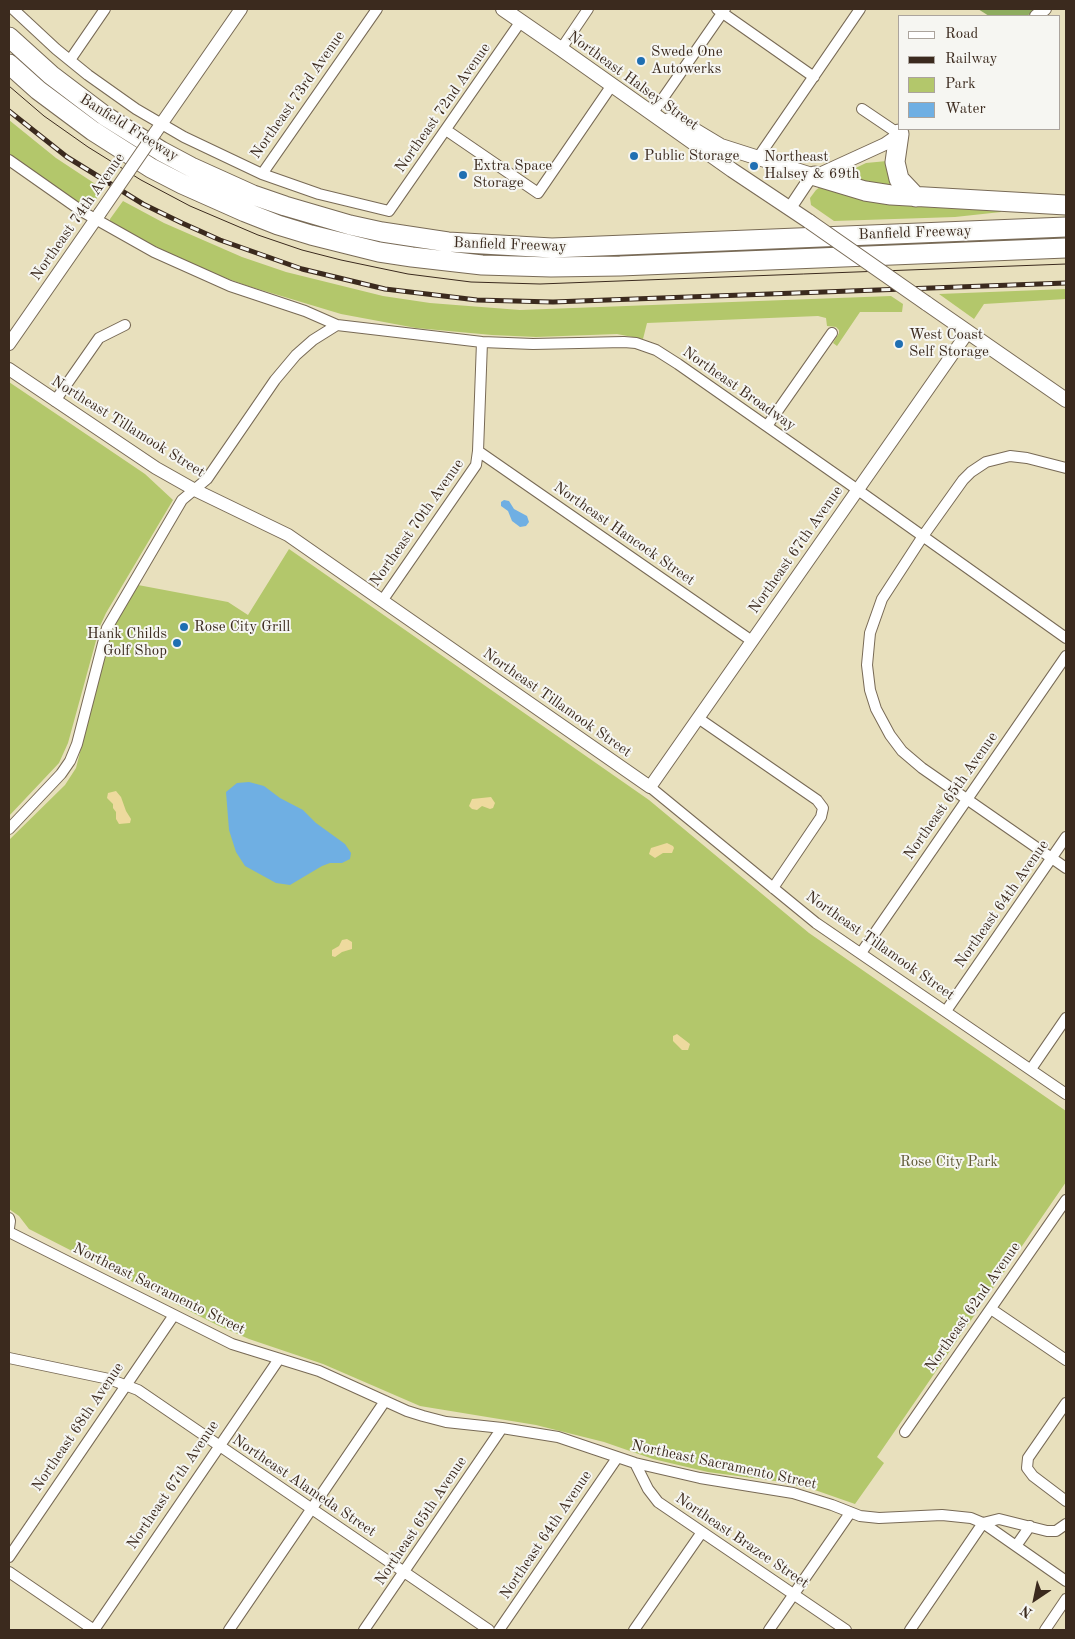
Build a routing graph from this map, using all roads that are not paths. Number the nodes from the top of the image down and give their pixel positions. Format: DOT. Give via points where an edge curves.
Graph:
graph roads {
  1 [pos="12,9"];
  2 [pos="105,9"];
  3 [pos="241,9"];
  4 [pos="377,9"];
  5 [pos="503,9"];
  6 [pos="588,9"];
  7 [pos="860,9"];
  8 [pos="721,10"];
  9 [pos="521,21"];
  10 [pos="9,37"];
  11 [pos="562,48"];
  12 [pos="70,60"];
  13 [pos="9,64"];
  14 [pos="814,77"];
  15 [pos="612,85"];
  16 [pos="862,109"];
  17 [pos="652,114"];
  18 [pos="158,129"];
  19 [pos="898,129"];
  20 [pos="446,130"];
  21 [pos="902,131"];
  22 [pos="758,158"];
  23 [pos="9,160"];
  24 [pos="262,174"];
  25 [pos="815,176"];
  26 [pos="916,198"];
  27 [pos="1066,205"];
  28 [pos="790,208"];
  29 [pos="98,217"];
  30 [pos="1066,227"];
  31 [pos="1066,248"];
  32 [pos="125,325"];
  33 [pos="338,325"];
  34 [pos="968,332"];
  35 [pos="832,333"];
  36 [pos="482,342"];
  37 [pos="9,344"];
  38 [pos="9,369"];
  39 [pos="1066,400"];
  40 [pos="55,401"];
  41 [pos="767,426"];
  42 [pos="478,451"];
  43 [pos="1066,468"];
  44 [pos="195,490"];
  45 [pos="858,490"];
  46 [pos="923,536"];
  47 [pos="382,600"];
  48 [pos="1066,638"];
  49 [pos="752,642"];
  50 [pos="1066,656"];
  51 [pos="698,718"];
  52 [pos="650,787"];
  53 [pos="967,800"];
  54 [pos="9,829"];
  55 [pos="1066,837"];
  56 [pos="1052,858"];
  57 [pos="1066,868"];
  58 [pos="773,888"];
  59 [pos="861,953"];
  60 [pos="946,1011"];
  61 [pos="1066,1018"];
  62 [pos="1031,1069"];
  63 [pos="1066,1094"];
  64 [pos="1066,1200"];
  65 [pos="9,1218"];
  66 [pos="9,1230"];
  67 [pos="991,1309"];
  68 [pos="174,1315"];
  69 [pos="9,1358"];
  70 [pos="279,1359"];
  71 [pos="1066,1360"];
  72 [pos="126,1385"];
  73 [pos="385,1401"];
  74 [pos="1066,1403"];
  75 [pos="502,1428"];
  76 [pos="905,1432"];
  77 [pos="220,1446"];
  78 [pos="617,1458"];
  79 [pos="635,1463"];
  80 [pos="1066,1501"];
  81 [pos="311,1509"];
  82 [pos="850,1513"];
  83 [pos="983,1523"];
  84 [pos="1066,1524"];
  85 [pos="1030,1526"];
  86 [pos="702,1532"];
  87 [pos="1016,1546"];
  88 [pos="9,1557"];
  89 [pos="9,1572"];
  90 [pos="404,1572"];
  91 [pos="1066,1581"];
  92 [pos="794,1594"];
  93 [pos="1066,1600"];
  94 [pos="94,1630"];
  95 [pos="229,1630"];
  96 [pos="364,1630"];
  97 [pos="489,1630"];
  98 [pos="499,1630"];
  99 [pos="634,1630"];
  100 [pos="769,1630"];
  101 [pos="846,1630"];
  102 [pos="910,1630"];
  103 [pos="1045,1630"];
  1 -- 12 [label="street"];
  2 -- 12 [label="street"];
  3 -- 18 [label="street, Northeast 74th Avenue"];
  4 -- 24 [label="street, Northeast 73rd Avenue"];
  5 -- 9 [label="main road, Northeast Halsey Street"];
  6 -- 11 [label="street"];
  7 -- 14 [label="street"];
  8 -- 14 [label="street"];
  8 -- 17 [label="street"];
  9 -- 11 [label="main road, Northeast Halsey Street"];
  9 -- 20 [label="street, Northeast 72nd Avenue"];
  10 -- 30 [label="highway, Banfield Freeway" via="51,75 105,116 191,167 285,206 382,232 448,242 552,248"];
  11 -- 15 [label="main road, Northeast Halsey Street"];
  12 -- 18 [label="street"];
  13 -- 31 [label="highway, Banfield Freeway" via="93,131 182,184 278,225 379,252 464,263 560,267"];
  14 -- 22 [label="street"];
  15 -- 17 [label="main road, Northeast Halsey Street"];
  15 -- 20 [label="street" via="538,193"];
  16 -- 19 [label="street"];
  17 -- 22 [label="main road" via="691,128 721,146"];
  17 -- 28 [label="main road, Northeast Halsey Street"];
  18 -- 24 [label="street"];
  18 -- 29 [label="street, Northeast 74th Avenue, bridge"];
  20 -- 24 [label="street, Northeast 72nd Avenue" via="389,211 319,194"];
  21 -- 25 [label="street" via="885,144"];
  21 -- 26 [label="highway" via="895,162 899,179"];
  22 -- 25 [label="main road"];
  23 -- 29 [label="street, Northeast Broadway"];
  25 -- 26 [label="highway" via="866,191"];
  25 -- 28 [label="street"];
  26 -- 27 [label="highway"];
  28 -- 34 [label="main road, Northeast Halsey Street, bridge"];
  29 -- 33 [label="street, Northeast Broadway" via="146,248 185,267"];
  29 -- 37 [label="street, Northeast 74th Avenue"];
  32 -- 40 [label="street" via="99,338"];
  33 -- 36 [label="street, Northeast Broadway"];
  33 -- 44 [label="street" via="296,355 207,479"];
  34 -- 39 [label="main road, Northeast Halsey Street"];
  34 -- 45 [label="street, Northeast 67th Avenue"];
  35 -- 41 [label="street"];
  36 -- 41 [label="street, Northeast Broadway" via="624,342 645,346 678,364"];
  36 -- 42 [label="street, Northeast 70th Avenue"];
  38 -- 40 [label="street, Northeast Tillamook Street"];
  40 -- 44 [label="street, Northeast Tillamook Street"];
  41 -- 45 [label="street, Northeast Broadway"];
  42 -- 47 [label="street, Northeast 70th Avenue" via="476,465"];
  42 -- 49 [label="street, Northeast Hancock Street"];
  43 -- 46 [label="street" via="1018,456 986,462 963,480"];
  44 -- 47 [label="street, Northeast Tillamook Street" via="288,535"];
  44 -- 54 [label="street" via="182,500 111,620 70,761"];
  45 -- 46 [label="street, Northeast Broadway"];
  45 -- 49 [label="street, Northeast 67th Avenue"];
  46 -- 48 [label="street, Northeast Broadway"];
  46 -- 53 [label="street" via="878,607 868,648 869,682 876,709 895,742 922,768"];
  47 -- 52 [label="street, Northeast Tillamook Street"];
  49 -- 51 [label="street, Northeast 67th Avenue"];
  50 -- 53 [label="street, Northeast 65th Avenue"];
  51 -- 52 [label="street, Northeast 67th Avenue"];
  51 -- 58 [label="street" via="817,800 823,808 821,818"];
  52 -- 58 [label="street, Northeast Tillamook Street"];
  53 -- 56 [label="street"];
  53 -- 59 [label="street, Northeast 65th Avenue"];
  55 -- 56 [label="street, Northeast 64th Avenue"];
  56 -- 57 [label="street"];
  56 -- 60 [label="street, Northeast 64th Avenue"];
  58 -- 59 [label="street, Northeast Tillamook Street" via="816,923"];
  59 -- 60 [label="street, Northeast Tillamook Street"];
  60 -- 62 [label="street, Northeast Tillamook Street"];
  61 -- 62 [label="street"];
  62 -- 63 [label="street, Northeast Tillamook Street"];
  64 -- 67 [label="street, Northeast 62nd Avenue"];
  65 -- 66 [label="street"];
  66 -- 68 [label="street, Northeast Sacramento Street"];
  67 -- 71 [label="street"];
  67 -- 76 [label="street, Northeast 62nd Avenue"];
  68 -- 70 [label="street, Northeast Sacramento Street" via="232,1344"];
  68 -- 72 [label="street, Northeast 68th Avenue"];
  69 -- 72 [label="street, Northeast Alameda Street"];
  70 -- 73 [label="street, Northeast Sacramento Street" via="326,1374"];
  70 -- 77 [label="street, Northeast 67th Avenue"];
  72 -- 77 [label="street, Northeast Alameda Street"];
  72 -- 88 [label="street, Northeast 68th Avenue"];
  73 -- 75 [label="street, Northeast Sacramento Street" via="435,1420"];
  73 -- 81 [label="street"];
  74 -- 80 [label="street" via="1028,1458 1027,1468 1032,1476"];
  75 -- 78 [label="street, Northeast Sacramento Street" via="558,1437"];
  75 -- 90 [label="street, Northeast 65th Avenue"];
  77 -- 81 [label="street, Northeast Alameda Street"];
  77 -- 94 [label="street, Northeast 67th Avenue"];
  78 -- 79 [label="street, Northeast Sacramento Street"];
  78 -- 98 [label="street, Northeast 64th Avenue"];
  79 -- 82 [label="street, Northeast Sacramento Street" via="700,1478 793,1493"];
  79 -- 86 [label="street, Northeast Brazee Street" via="648,1490 658,1502"];
  81 -- 90 [label="street, Northeast Alameda Street"];
  81 -- 95 [label="street"];
  82 -- 83 [label="street, Northeast Sacramento Street" via="879,1518 958,1516"];
  82 -- 92 [label="street"];
  83 -- 85 [label="street" via="999,1519"];
  83 -- 87 [label="street, Northeast Sacramento Street"];
  83 -- 102 [label="street"];
  84 -- 85 [label="street" via="1048,1531"];
  85 -- 87 [label="street"];
  86 -- 92 [label="street, Northeast Brazee Street"];
  86 -- 99 [label="street"];
  87 -- 91 [label="street, Northeast Sacramento Street"];
  89 -- 94 [label="street"];
  90 -- 96 [label="street, Northeast 65th Avenue"];
  90 -- 97 [label="street, Northeast Alameda Street"];
  92 -- 100 [label="street"];
  92 -- 101 [label="street, Northeast Brazee Street"];
  93 -- 103 [label="street"];
}
